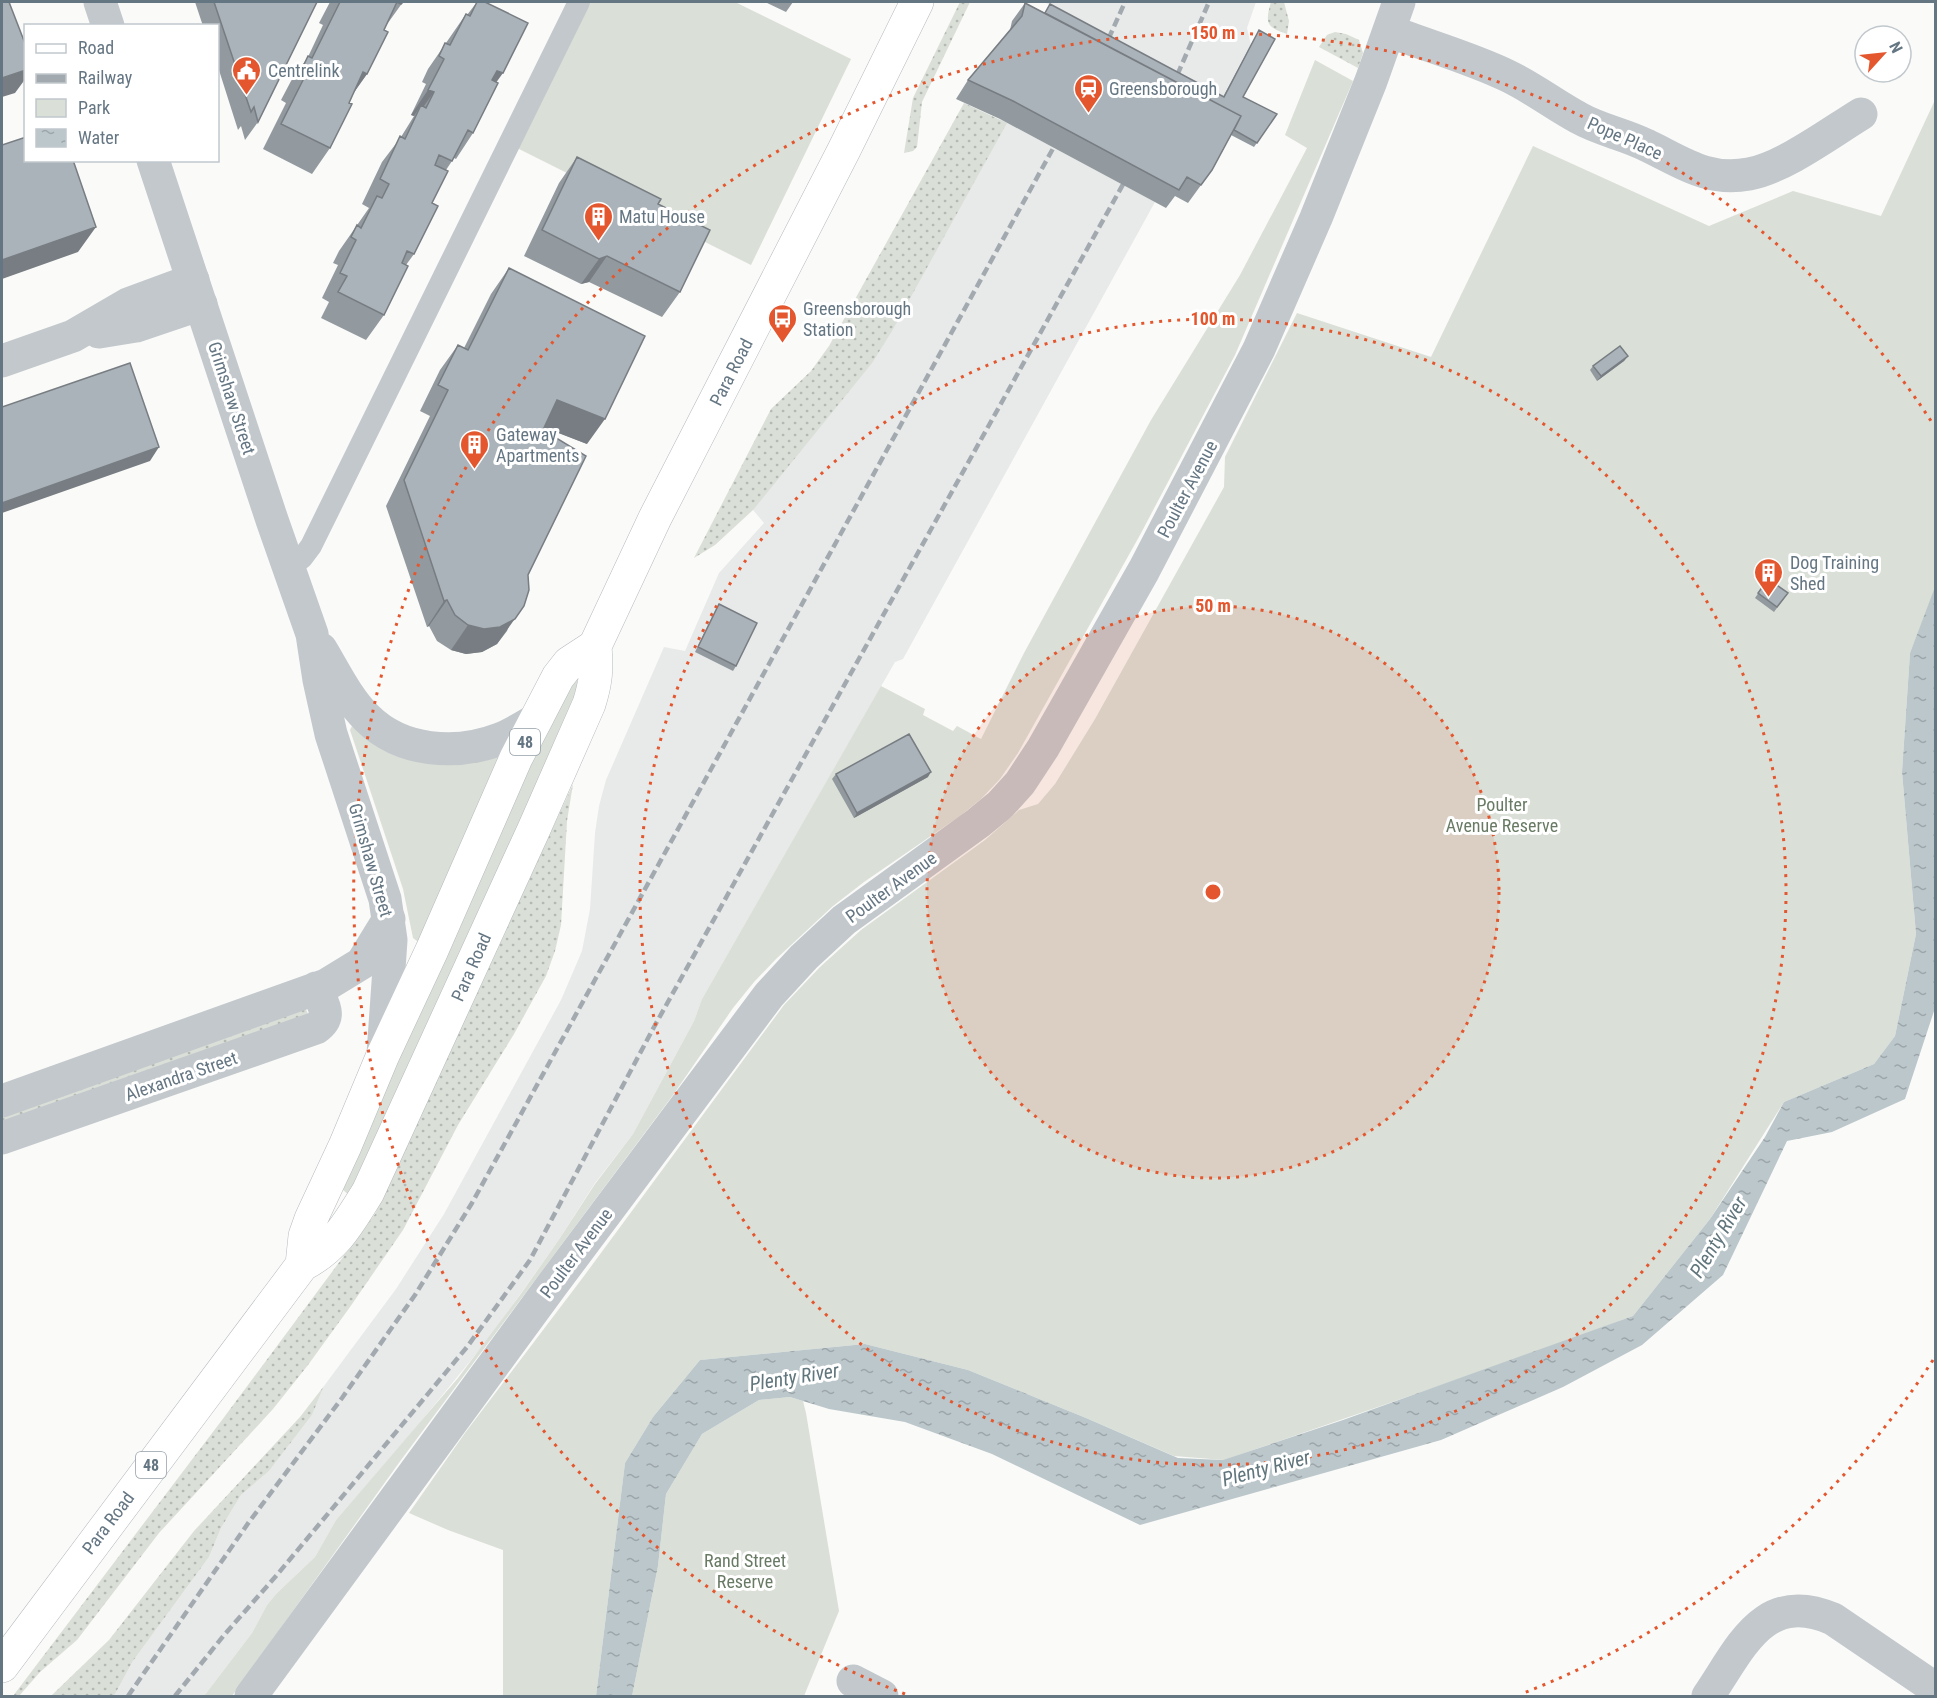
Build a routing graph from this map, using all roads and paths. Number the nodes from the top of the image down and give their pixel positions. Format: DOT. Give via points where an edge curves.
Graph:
graph roads {
  1 [pos="100,2"];
  2 [pos="579,2"];
  3 [pos="917,2"];
  4 [pos="1394,16"];
  5 [pos="107,24"];
  6 [pos="1861,114"];
  7 [pos="154,162"];
  8 [pos="197,292"];
  9 [pos="2,362"];
  10 [pos="289,567"];
  11 [pos="312,634"];
  12 [pos="595,646"];
  13 [pos="537,719"];
  14 [pos="389,920"];
  15 [pos="316,988"];
  16 [pos="383,1055"];
  17 [pos="2,1101"];
  18 [pos="2,1138"];
  19 [pos="302,1265"];
  20 [pos="2,1666"];
  21 [pos="853,1681"];
  22 [pos="1935,1689"];
  23 [pos="251,1696"];
  24 [pos="882,1696"];
  25 [pos="1708,1696"];
  1 -- 5 [label="street"];
  2 -- 10 [label="lane" via="311,546"];
  3 -- 12 [label="main road, Para Road / 48" via="655,518"];
  4 -- 6 [label="street, Pope Place" via="1597,127 1714,175 1765,170"];
  4 -- 23 [label="street, Poulter Avenue" via="1316,218 1259,349 1144,570 1020,783 978,823 844,920 769,995"];
  7 -- 8 [label="street, Grimshaw Street"];
  8 -- 9 [label="street" via="136,326 73,336"];
  8 -- 10 [label="street, Grimshaw Street"];
  10 -- 11 [label="street, Grimshaw Street"];
  11 -- 13 [label="street, Grimshaw Street" via="358,708 377,727 407,743 442,749 478,745 500,739"];
  11 -- 14 [label="street, Grimshaw Street" via="325,710 386,899"];
  12 -- 13 [label="main road, 48" via="569,663"];
  12 -- 19 [label="main road, Para Road / 48" via="597,670 589,704 382,1165 338,1238"];
  13 -- 16 [label="main road, 48"];
  14 -- 15 [label="street, Alexandra Street" via="362,963"];
  14 -- 16 [label="street, Grimshaw Street" via="391,952"];
  15 -- 17 [label="street, Alexandra Street"];
  15 -- 18 [label="street, Alexandra Street" via="326,1015 316,1028"];
  16 -- 19 [label="main road, 48" via="308,1227"];
  19 -- 20 [label="main road, Para Road / 48"];
  21 -- 24 [label="street"];
  22 -- 25 [label="street" via="1833,1619 1801,1610 1775,1615 1761,1623"];
}
